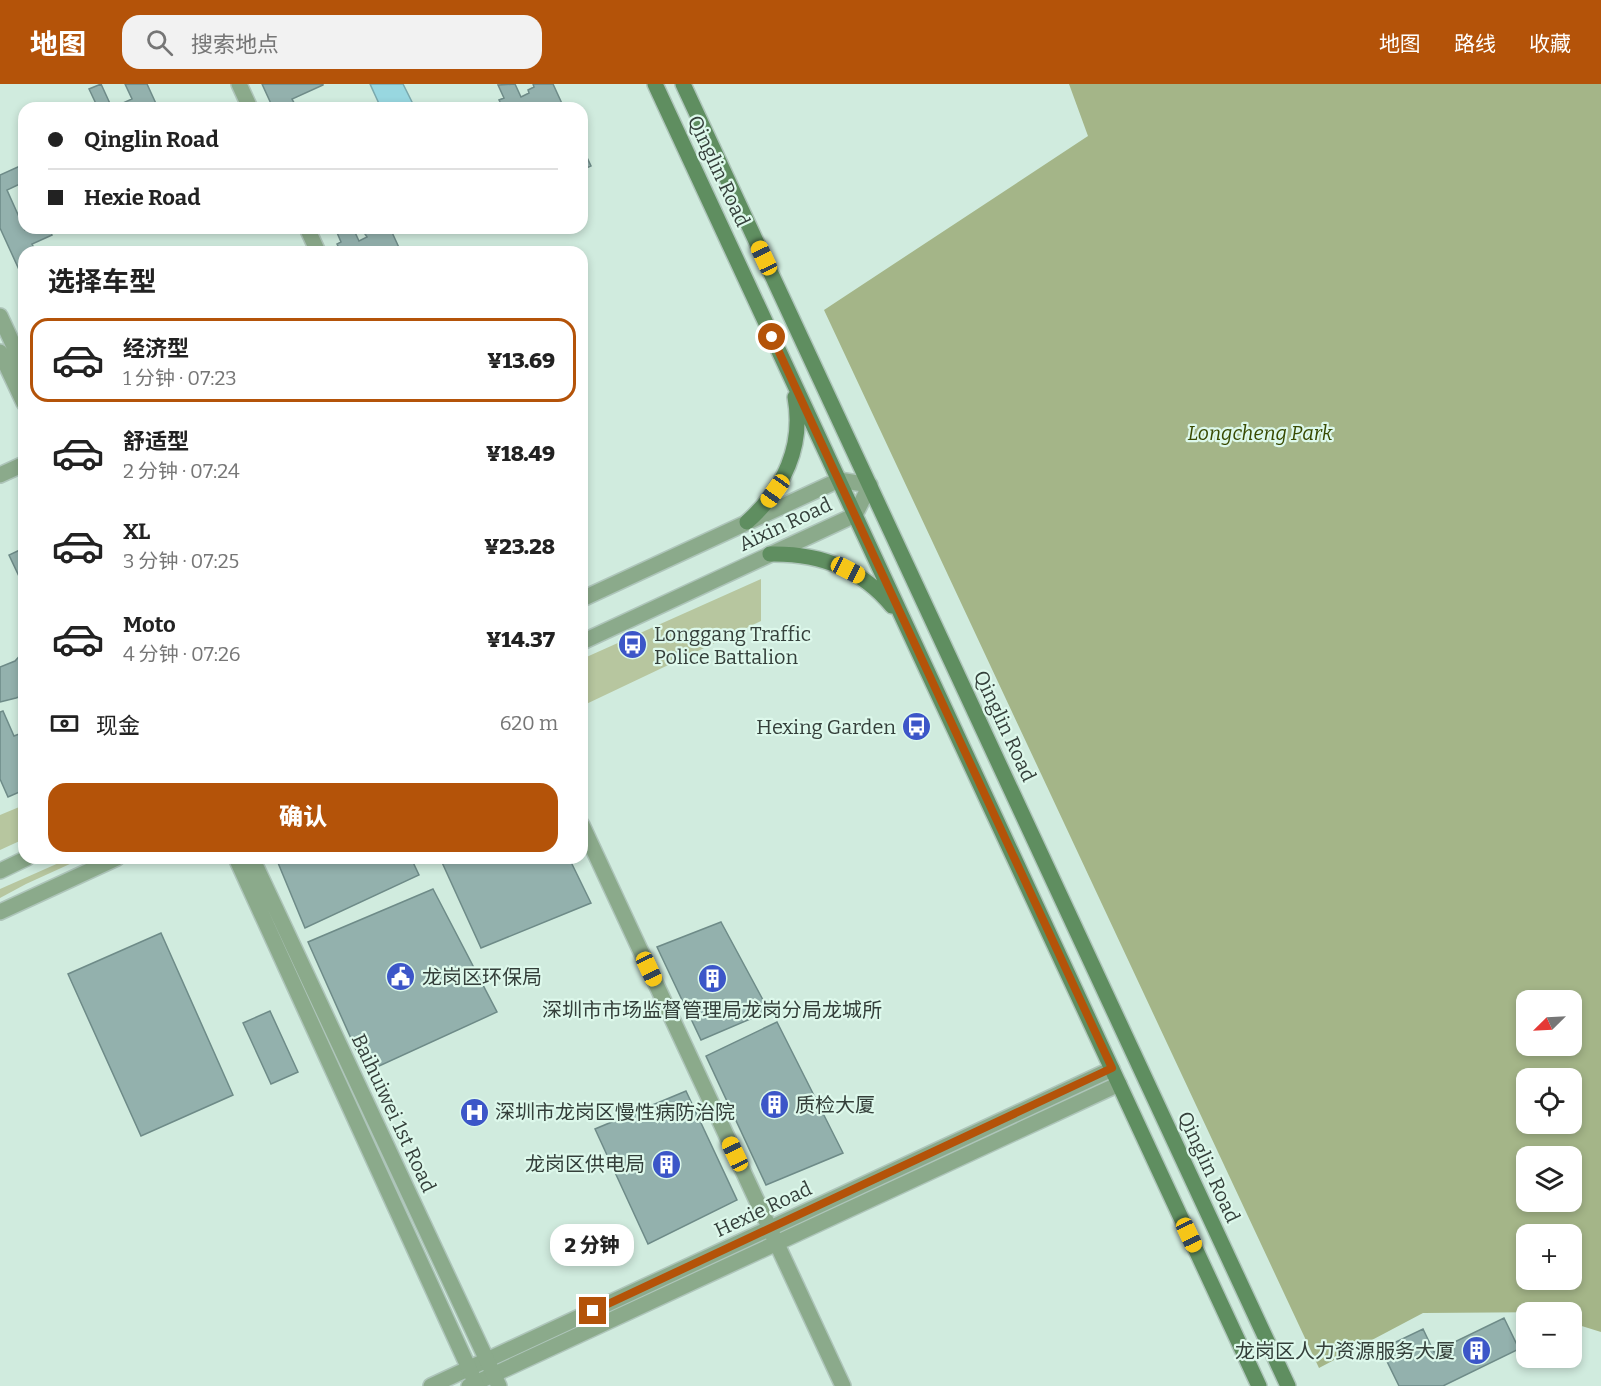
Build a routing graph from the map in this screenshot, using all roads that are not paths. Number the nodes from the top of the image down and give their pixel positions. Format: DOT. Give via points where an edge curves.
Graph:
graph roads {
  1 [pos="239,84"];
  2 [pos="655,84"];
  3 [pos="683,84"];
  4 [pos="247,102"];
  5 [pos="0,316"];
  6 [pos="0,352"];
  7 [pos="18,355"];
  8 [pos="792,379"];
  9 [pos="18,390"];
  10 [pos="18,467"];
  11 [pos="0,475"];
  12 [pos="839,480"];
  13 [pos="870,485"];
  14 [pos="855,515"];
  15 [pos="747,522"];
  16 [pos="770,554"];
  17 [pos="588,596"];
  18 [pos="905,622"];
  19 [pos="588,639"];
  20 [pos="588,838"];
  21 [pos="18,862"];
  22 [pos="104,864"];
  23 [pos="239,864"];
  24 [pos="255,864"];
  25 [pos="0,870"];
  26 [pos="0,912"];
  27 [pos="1112,1068"];
  28 [pos="1119,1084"];
  29 [pos="770,1228"];
  30 [pos="777,1244"];
  31 [pos="487,1360"];
  32 [pos="469,1368"];
  33 [pos="496,1380"];
  34 [pos="474,1385"];
  35 [pos="432,1386"];
  36 [pos="843,1386"];
  37 [pos="1259,1386"];
  38 [pos="1288,1386"];
  1 -- 4 [label="street"];
  2 -- 8 [label="main road, Qinglin Road"];
  3 -- 13 [label="main road, Qinglin Road"];
  5 -- 7 [label="street"];
  6 -- 9 [label="street"];
  8 -- 12 [label="main road, Qinglin Road"];
  8 -- 15 [label="main road" via="798,413 796,443 788,468 763,508"];
  10 -- 11 [label="street"];
  12 -- 13 [label="street, Aixin Road"];
  12 -- 14 [label="main road, Qinglin Road"];
  12 -- 15 [label="street, Aixin Road"];
  13 -- 14 [label="street, Aixin Road"];
  13 -- 38 [label="main road, Qinglin Road"];
  14 -- 16 [label="street, Aixin Road"];
  14 -- 18 [label="main road, Qinglin Road"];
  15 -- 17 [label="street, Aixin Road"];
  16 -- 18 [label="main road" via="815,557 860,576 882,594"];
  16 -- 19 [label="street, Aixin Road"];
  18 -- 27 [label="main road, Qinglin Road"];
  20 -- 29 [label="street"];
  21 -- 25 [label="street"];
  22 -- 26 [label="street"];
  23 -- 32 [label="street, Baihuiwei 1st Road"];
  24 -- 31 [label="street, Baihuiwei 1st Road"];
  27 -- 28 [label="main road, Qinglin Road"];
  27 -- 29 [label="street, Hexie Road"];
  28 -- 30 [label="street, Hexie Road"];
  28 -- 37 [label="main road, Qinglin Road"];
  29 -- 30 [label="street"];
  29 -- 31 [label="street, Hexie Road"];
  30 -- 33 [label="street, Hexie Road"];
  30 -- 36 [label="street"];
  31 -- 32 [label="street, Hexie Road"];
  31 -- 33 [label="street, Baihuiwei 1st Road"];
  32 -- 34 [label="street, Baihuiwei 1st Road"];
  32 -- 35 [label="street, Hexie Road"];
  33 -- 34 [label="street, Hexie Road"];
}
